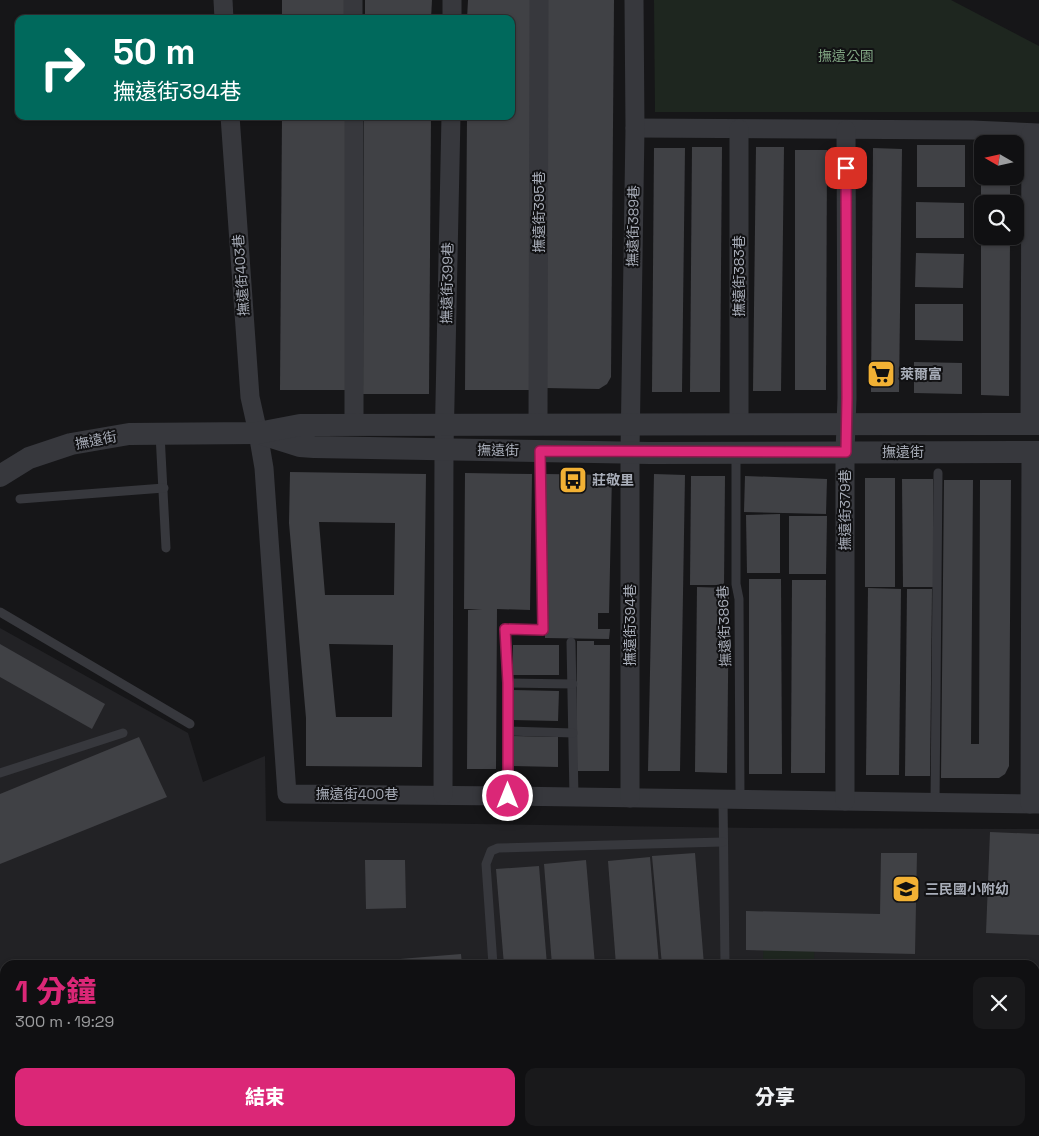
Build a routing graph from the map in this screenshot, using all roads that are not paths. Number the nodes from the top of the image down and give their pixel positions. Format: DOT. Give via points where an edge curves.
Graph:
graph roads {
  1 [pos="223,0"];
  2 [pos="353,0"];
  3 [pos="452,0"];
  4 [pos="539,0"];
  5 [pos="634,0"];
  6 [pos="224,15"];
  7 [pos="353,15"];
  8 [pos="452,15"];
  9 [pos="230,120"];
  10 [pos="354,120"];
  11 [pos="451,120"];
  12 [pos="634,128"];
  13 [pos="739,129"];
  14 [pos="846,130"];
  15 [pos="1035,133"];
  16 [pos="354,424"];
  17 [pos="445,424"];
  18 [pos="538,424"];
  19 [pos="739,424"];
  20 [pos="847,424"];
  21 [pos="1035,424"];
  22 [pos="630,425"];
  23 [pos="160,433"];
  24 [pos="258,433"];
  25 [pos="444,449"];
  26 [pos="540,451"];
  27 [pos="736,451"];
  28 [pos="630,452"];
  29 [pos="846,452"];
  30 [pos="1035,452"];
  31 [pos="938,473"];
  32 [pos="0,476"];
  33 [pos="164,488"];
  34 [pos="20,499"];
  35 [pos="166,548"];
  36 [pos="0,612"];
  37 [pos="571,642"];
  38 [pos="508,683"];
  39 [pos="573,684"];
  40 [pos="190,724"];
  41 [pos="508,731"];
  42 [pos="122,733"];
  43 [pos="573,733"];
  44 [pos="0,773"];
  45 [pos="443,795"];
  46 [pos="508,796"];
  47 [pos="574,797"];
  48 [pos="630,798"];
  49 [pos="732,799"];
  50 [pos="844,801"];
  51 [pos="935,803"];
  52 [pos="1035,804"];
  53 [pos="723,842"];
  54 [pos="493,960"];
  55 [pos="725,960"];
  1 -- 6 [label="street"];
  2 -- 7 [label="street"];
  3 -- 8 [label="street"];
  4 -- 18 [label="street, 撫遠街395巷"];
  5 -- 12 [label="street, 撫遠街389巷"];
  9 -- 24 [label="street, 撫遠街403巷" via="249,389"];
  10 -- 16 [label="street"];
  11 -- 17 [label="street, 撫遠街399巷"];
  12 -- 13 [label="street"];
  12 -- 22 [label="street, 撫遠街389巷"];
  13 -- 14 [label="street"];
  13 -- 19 [label="street, 撫遠街383巷"];
  14 -- 15 [label="street"];
  14 -- 20 [label="street, 撫遠街379巷"];
  15 -- 21 [label="street"];
  16 -- 17 [label="street, 撫遠街"];
  16 -- 24 [label="street, 撫遠街" via="300,425"];
  17 -- 18 [label="street, 撫遠街"];
  17 -- 25 [label="street, 撫遠街399巷"];
  18 -- 22 [label="street, 撫遠街"];
  19 -- 20 [label="street, 撫遠街"];
  19 -- 22 [label="street, 撫遠街"];
  20 -- 21 [label="street, 撫遠街"];
  20 -- 29 [label="street, 撫遠街379巷"];
  22 -- 28 [label="street, 撫遠街389巷"];
  23 -- 24 [label="street, 撫遠街"];
  23 -- 32 [label="street, 撫遠街" via="129,434 71,444 29,458"];
  23 -- 33 [label="lane"];
  24 -- 25 [label="street, 撫遠街" via="300,446"];
  24 -- 45 [label="street, 撫遠街400巷" via="265,477 287,794"];
  25 -- 26 [label="street, 撫遠街"];
  25 -- 45 [label="street"];
  26 -- 28 [label="street, 撫遠街"];
  26 -- 38 [label="lane" via="543,630 505,629"];
  27 -- 28 [label="street, 撫遠街"];
  27 -- 29 [label="street, 撫遠街"];
  27 -- 49 [label="lane, 撫遠街386巷" via="736,584 739,599"];
  28 -- 48 [label="street, 撫遠街394巷"];
  29 -- 30 [label="street, 撫遠街"];
  29 -- 50 [label="street, 撫遠街379巷"];
  30 -- 52 [label="street"];
  31 -- 51 [label="lane"];
  33 -- 34 [label="lane"];
  33 -- 35 [label="lane"];
  36 -- 40 [label="lane"];
  37 -- 39 [label="lane"];
  38 -- 39 [label="lane"];
  38 -- 41 [label="lane"];
  39 -- 43 [label="lane"];
  41 -- 43 [label="lane"];
  41 -- 46 [label="lane"];
  42 -- 44 [label="lane"];
  43 -- 47 [label="lane"];
  45 -- 46 [label="street"];
  46 -- 47 [label="street"];
  47 -- 48 [label="street"];
  48 -- 49 [label="street"];
  49 -- 50 [label="street"];
  49 -- 53 [label="lane, 撫遠街386巷"];
  50 -- 51 [label="street"];
  51 -- 52 [label="street"];
  53 -- 54 [label="lane" via="498,848 491,851 486,864"];
  53 -- 55 [label="lane, 撫遠街386巷"];
}
